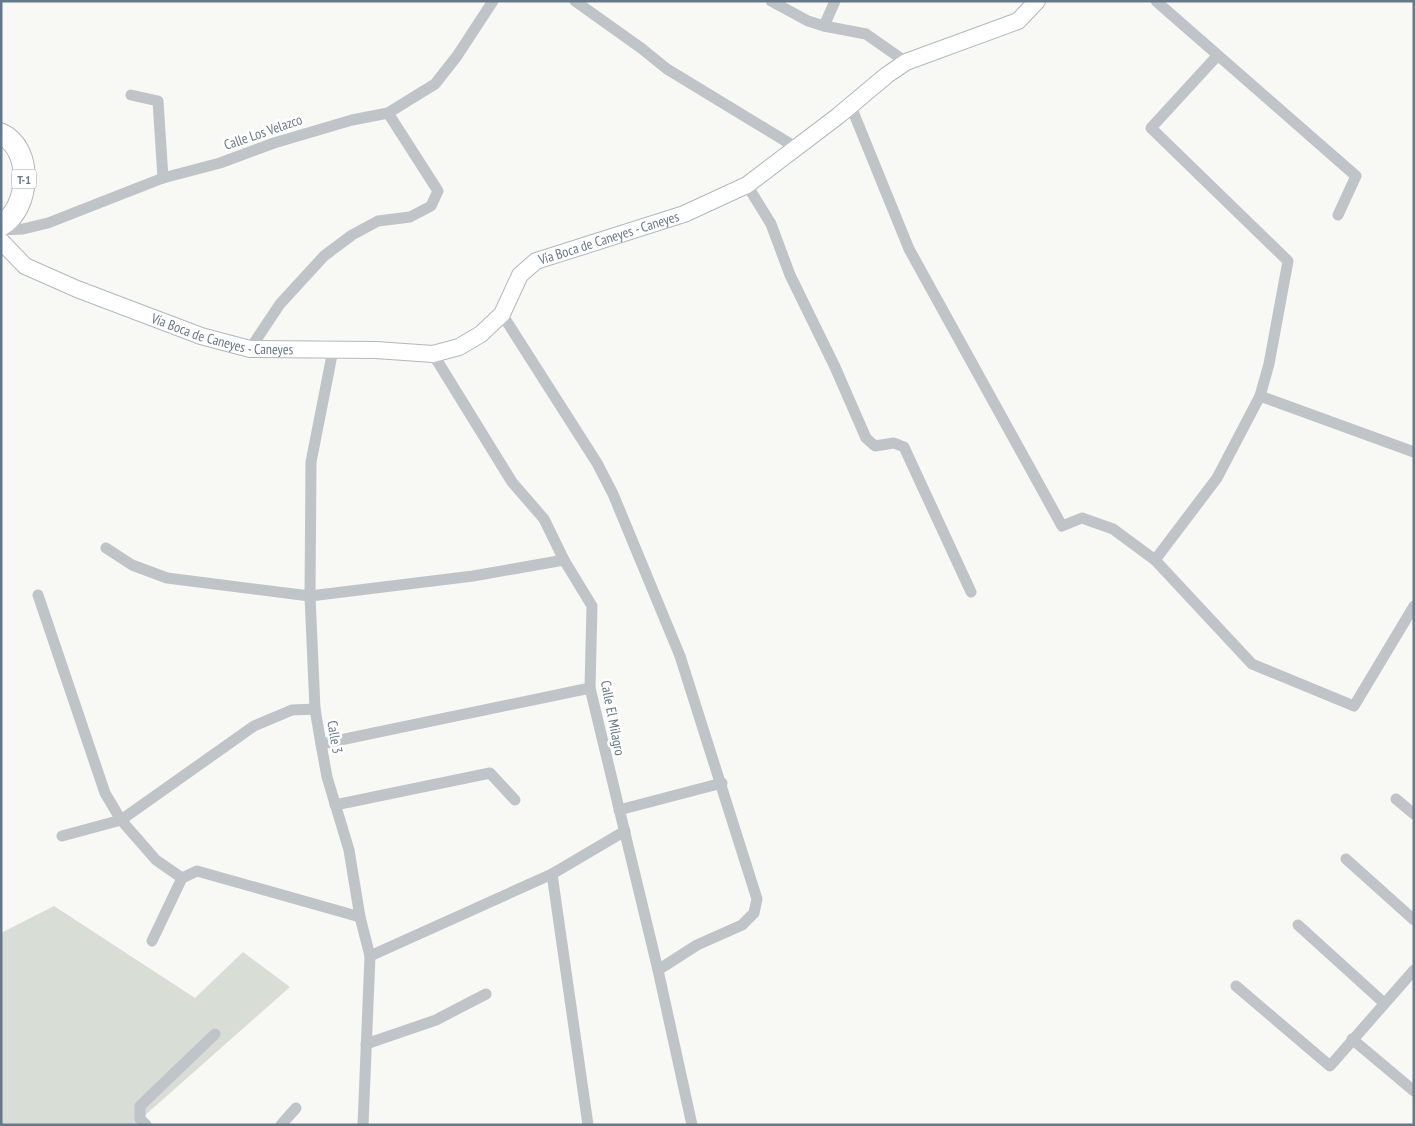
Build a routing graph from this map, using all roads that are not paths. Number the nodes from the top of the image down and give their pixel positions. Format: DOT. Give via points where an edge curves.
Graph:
graph roads {
  1 [pos="493,1"];
  2 [pos="575,1"];
  3 [pos="771,1"];
  4 [pos="835,1"];
  5 [pos="1038,1"];
  6 [pos="1156,1"];
  7 [pos="824,26"];
  8 [pos="1217,56"];
  9 [pos="906,62"];
  10 [pos="131,95"];
  11 [pos="850,104"];
  12 [pos="388,113"];
  13 [pos="1,134"];
  14 [pos="797,148"];
  15 [pos="163,178"];
  16 [pos="747,185"];
  17 [pos="1338,215"];
  18 [pos="1,225"];
  19 [pos="1,230"];
  20 [pos="1,241"];
  21 [pos="502,314"];
  22 [pos="250,349"];
  23 [pos="333,350"];
  24 [pos="433,354"];
  25 [pos="1260,396"];
  26 [pos="1414,452"];
  27 [pos="106,548"];
  28 [pos="564,560"];
  29 [pos="1155,560"];
  30 [pos="971,592"];
  31 [pos="38,595"];
  32 [pos="310,596"];
  33 [pos="1414,606"];
  34 [pos="590,688"];
  35 [pos="315,709"];
  36 [pos="321,744"];
  37 [pos="722,783"];
  38 [pos="1396,799"];
  39 [pos="515,800"];
  40 [pos="335,805"];
  41 [pos="619,810"];
  42 [pos="1414,814"];
  43 [pos="121,820"];
  44 [pos="625,831"];
  45 [pos="62,836"];
  46 [pos="1346,859"];
  47 [pos="552,874"];
  48 [pos="182,878"];
  49 [pos="360,916"];
  50 [pos="1414,920"];
  51 [pos="1298,926"];
  52 [pos="152,941"];
  53 [pos="370,956"];
  54 [pos="658,970"];
  55 [pos="1412,977"];
  56 [pos="1236,986"];
  57 [pos="486,994"];
  58 [pos="1384,1003"];
  59 [pos="215,1034"];
  60 [pos="1352,1039"];
  61 [pos="366,1044"];
  62 [pos="1414,1091"];
  63 [pos="296,1108"];
  64 [pos="146,1125"];
  65 [pos="281,1125"];
  66 [pos="363,1125"];
  67 [pos="588,1125"];
  68 [pos="692,1125"];
  1 -- 12 [label="street, Calle Los Velazco" via="435,84"];
  2 -- 14 [label="street" via="667,70"];
  3 -- 7 [label="street"];
  4 -- 7 [label="street"];
  5 -- 9 [label="street, Vía Boca de Caneyes - Caneyes" via="1018,21"];
  6 -- 8 [label="street"];
  7 -- 9 [label="street" via="866,34"];
  8 -- 17 [label="street" via="1356,176"];
  8 -- 25 [label="street" via="1151,128 1288,261 1270,364"];
  9 -- 11 [label="street, Vía Boca de Caneyes - Caneyes"];
  10 -- 15 [label="street" via="158,101"];
  11 -- 14 [label="street, Vía Boca de Caneyes - Caneyes"];
  11 -- 29 [label="street" via="910,248 1062,526 1082,518 1113,529"];
  12 -- 15 [label="street, Calle Los Velazco" via="352,120 274,143 220,164"];
  12 -- 22 [label="street" via="438,191 432,206 410,217 378,221 324,256 280,304"];
  13 -- 18 [label="highway, T-1" via="17,147 24,177 22,195 10,220"];
  14 -- 16 [label="street, Vía Boca de Caneyes - Caneyes"];
  15 -- 19 [label="street, Calle Los Velazco" via="48,223"];
  16 -- 21 [label="street, Vía Boca de Caneyes - Caneyes" via="684,214 536,261 520,275"];
  16 -- 30 [label="street" via="771,224 790,275 866,438 875,446 894,443 904,447"];
  20 -- 22 [label="street, Vía Boca de Caneyes - Caneyes" via="25,266 134,311 202,336"];
  21 -- 24 [label="street, Vía Boca de Caneyes - Caneyes" via="481,334 459,347"];
  21 -- 37 [label="street" via="597,463 613,494 680,656"];
  22 -- 23 [label="street, Vía Boca de Caneyes - Caneyes"];
  23 -- 24 [label="street, Vía Boca de Caneyes - Caneyes"];
  23 -- 32 [label="street, Calle 3" via="311,462"];
  24 -- 28 [label="street, Calle El Milagro" via="512,482 544,519"];
  25 -- 26 [label="street"];
  25 -- 29 [label="street" via="1217,478"];
  27 -- 32 [label="street" via="132,565 167,578"];
  28 -- 32 [label="street" via="473,576"];
  28 -- 34 [label="street, Calle El Milagro" via="592,606"];
  29 -- 33 [label="street" via="1252,664 1354,706"];
  31 -- 43 [label="street" via="105,793"];
  32 -- 35 [label="street, Calle 3"];
  34 -- 36 [label="street"];
  34 -- 41 [label="street, Calle El Milagro"];
  35 -- 36 [label="street, Calle 3"];
  35 -- 43 [label="street" via="292,710 254,726"];
  36 -- 40 [label="street, Calle 3"];
  37 -- 41 [label="street"];
  37 -- 54 [label="street" via="750,872 757,899 756,909 742,924 697,945"];
  38 -- 42 [label="street"];
  39 -- 40 [label="street" via="490,773"];
  40 -- 49 [label="street, Calle 3" via="349,850"];
  41 -- 44 [label="street, Calle El Milagro"];
  43 -- 45 [label="street"];
  43 -- 48 [label="street" via="156,860"];
  44 -- 47 [label="street"];
  44 -- 54 [label="street, Calle El Milagro"];
  46 -- 50 [label="street"];
  47 -- 53 [label="street"];
  47 -- 67 [label="street"];
  48 -- 49 [label="street" via="197,871"];
  48 -- 52 [label="street"];
  49 -- 53 [label="street, Calle 3"];
  51 -- 58 [label="street"];
  53 -- 61 [label="street, Calle 3"];
  54 -- 68 [label="street, Calle El Milagro"];
  55 -- 58 [label="street"];
  56 -- 60 [label="street" via="1330,1066"];
  57 -- 61 [label="street" via="436,1020"];
  58 -- 60 [label="street"];
  59 -- 64 [label="street" via="140,1106 140,1118"];
  60 -- 62 [label="street"];
  61 -- 66 [label="street, Calle 3"];
  63 -- 65 [label="street"];
}
